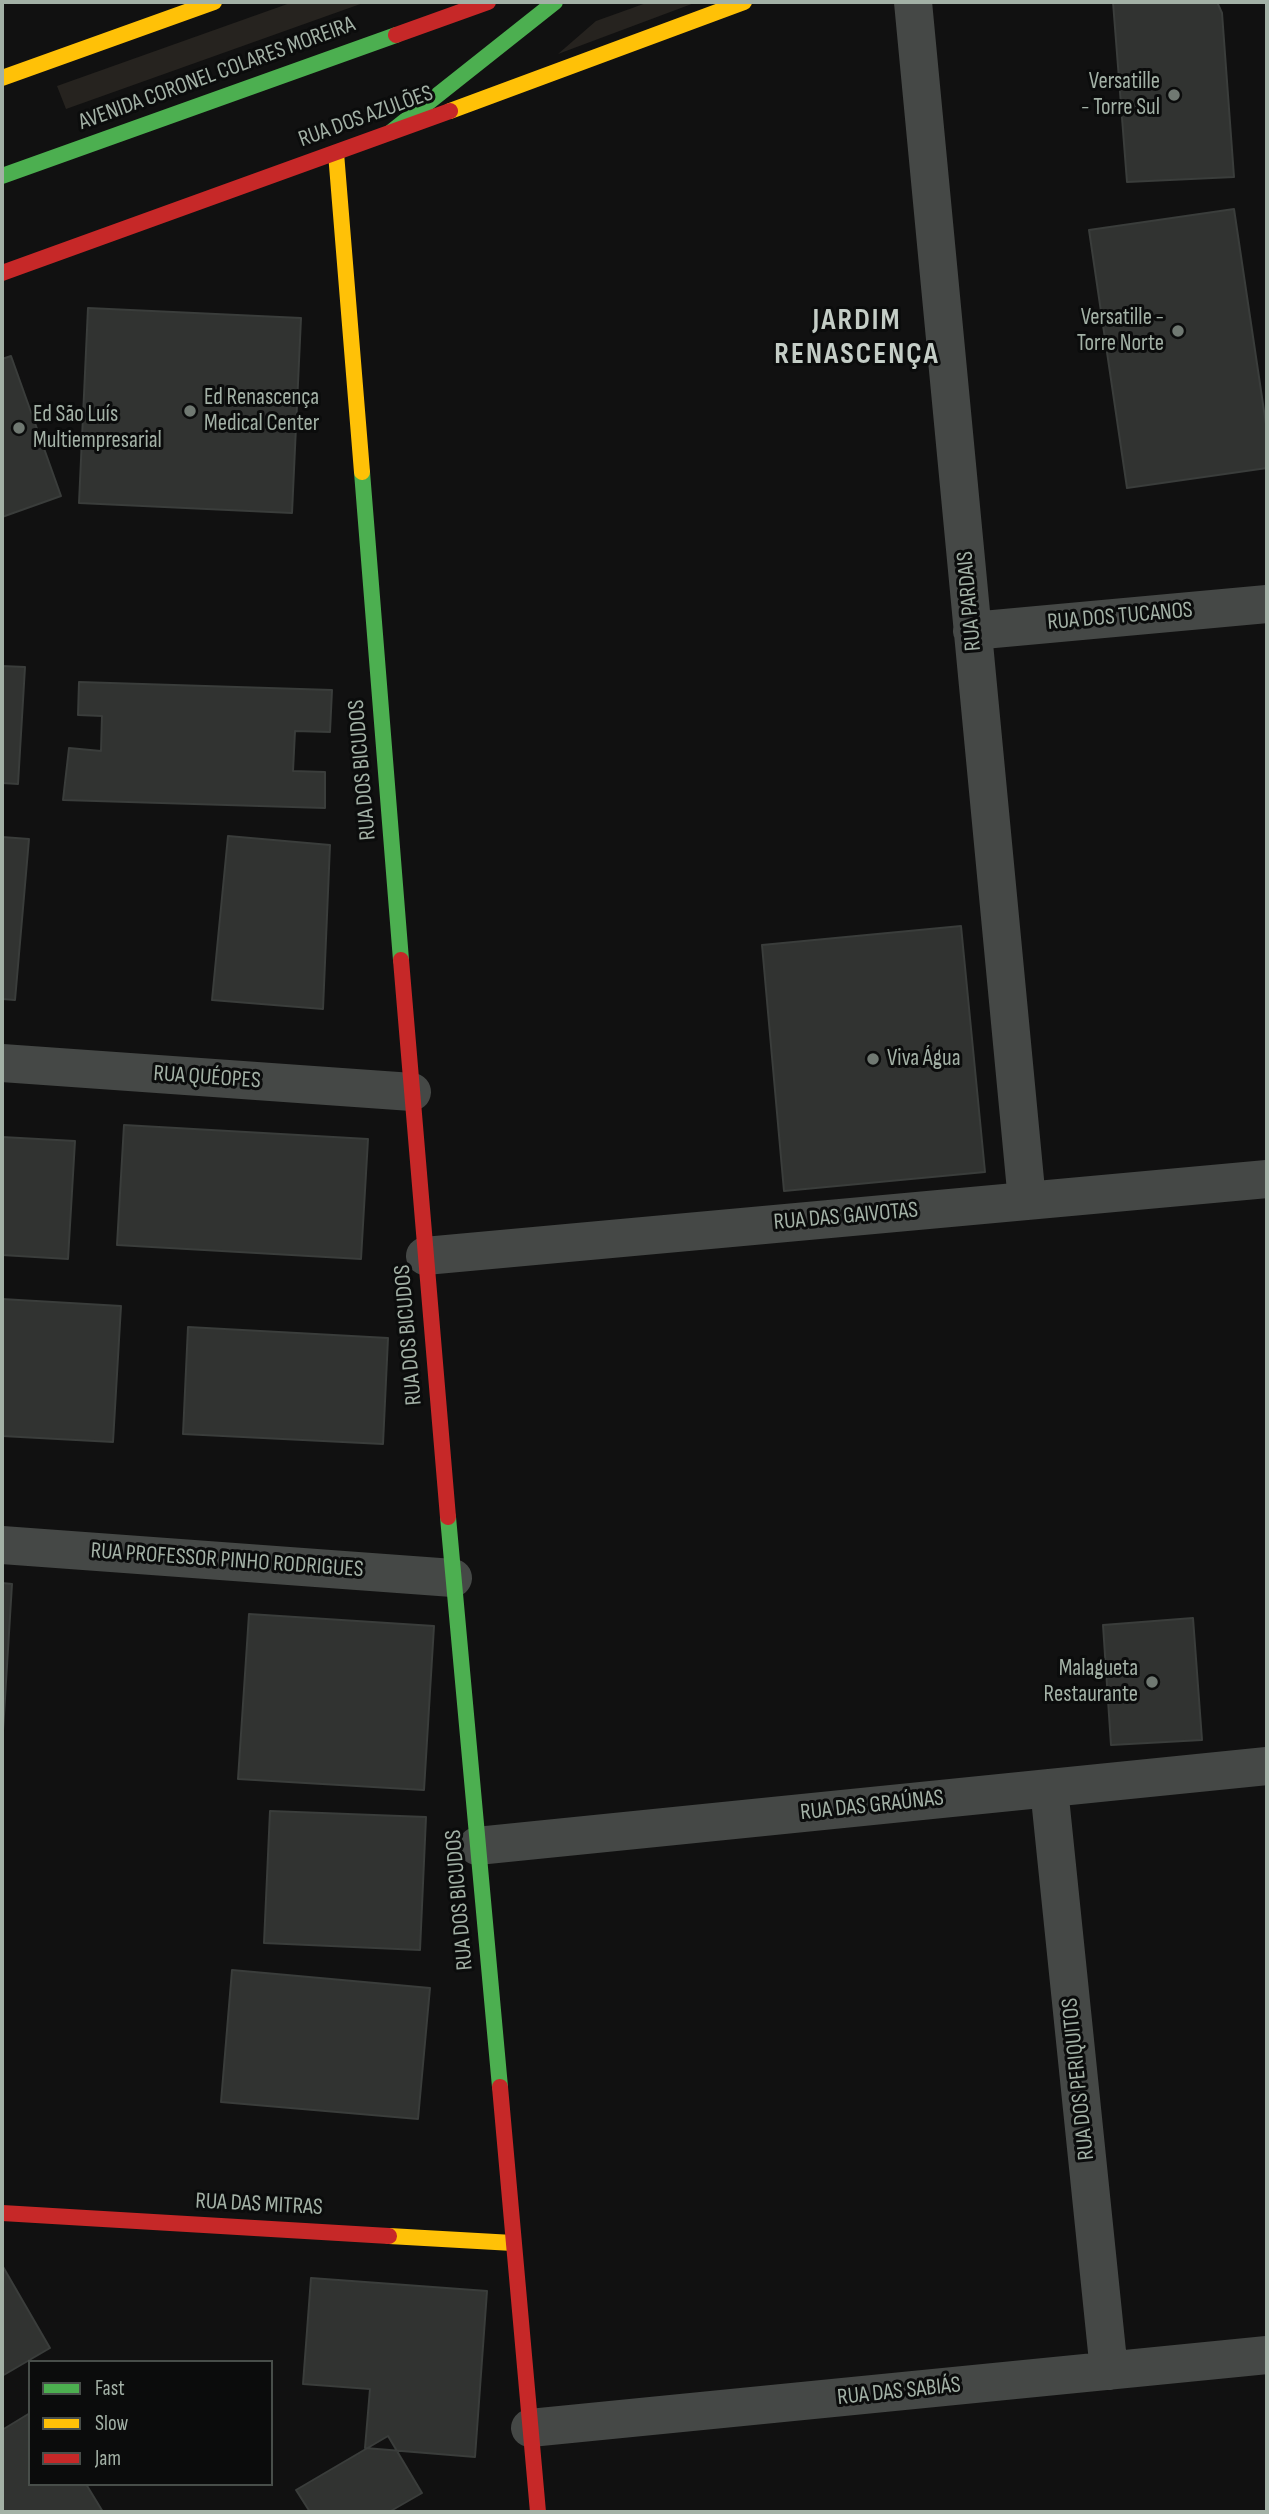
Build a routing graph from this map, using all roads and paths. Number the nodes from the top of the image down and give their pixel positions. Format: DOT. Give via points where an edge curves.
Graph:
graph roads {
  1 [pos="214,2"];
  2 [pos="488,2"];
  3 [pos="555,2"];
  4 [pos="744,2"];
  5 [pos="913,2"];
  6 [pos="2,78"];
  7 [pos="391,132"];
  8 [pos="336,153"];
  9 [pos="2,176"];
  10 [pos="2,273"];
  11 [pos="1267,604"];
  12 [pos="972,631"];
  13 [pos="2,1063"];
  14 [pos="412,1092"];
  15 [pos="1267,1179"];
  16 [pos="1027,1201"];
  17 [pos="425,1256"];
  18 [pos="2,1545"];
  19 [pos="453,1578"];
  20 [pos="1267,1766"];
  21 [pos="1049,1788"];
  22 [pos="477,1846"];
  23 [pos="2,2213"];
  24 [pos="513,2243"];
  25 [pos="1267,2355"];
  26 [pos="1109,2371"];
  27 [pos="530,2428"];
  28 [pos="537,2512"];
  1 -- 6 [label="main road"];
  2 -- 9 [label="main road, AVENIDA CORONEL COLARES MOREIRA"];
  3 -- 7 [label="main road"];
  4 -- 7 [label="main road, RUA DOS AZULÕES"];
  5 -- 12 [label="street, RUA PARDAIS"];
  7 -- 8 [label="main road, RUA DOS AZULÕES"];
  8 -- 10 [label="main road, RUA DOS AZULÕES"];
  8 -- 14 [label="main road, RUA DOS BICUDOS"];
  11 -- 12 [label="street, RUA DOS TUCANOS"];
  12 -- 16 [label="street, RUA PARDAIS"];
  13 -- 14 [label="street, RUA QUÉOPES"];
  14 -- 17 [label="main road, RUA DOS BICUDOS"];
  15 -- 16 [label="street, RUA DAS GAIVOTAS"];
  16 -- 17 [label="street, RUA DAS GAIVOTAS"];
  17 -- 19 [label="main road, RUA DOS BICUDOS"];
  18 -- 19 [label="street, RUA PROFESSOR PINHO RODRIGUES"];
  19 -- 22 [label="main road, RUA DOS BICUDOS"];
  20 -- 21 [label="street, RUA DAS GRAÚNAS"];
  21 -- 22 [label="street, RUA DAS GRAÚNAS"];
  21 -- 26 [label="street, RUA DOS PERIQUITOS"];
  22 -- 24 [label="main road, RUA DOS BICUDOS"];
  23 -- 24 [label="main road, RUA DAS MITRAS"];
  24 -- 27 [label="main road, RUA DOS BICUDOS"];
  25 -- 26 [label="street, RUA DAS SABIÁS"];
  26 -- 27 [label="street, RUA DAS SABIÁS"];
  27 -- 28 [label="main road, RUA DOS BICUDOS"];
}
